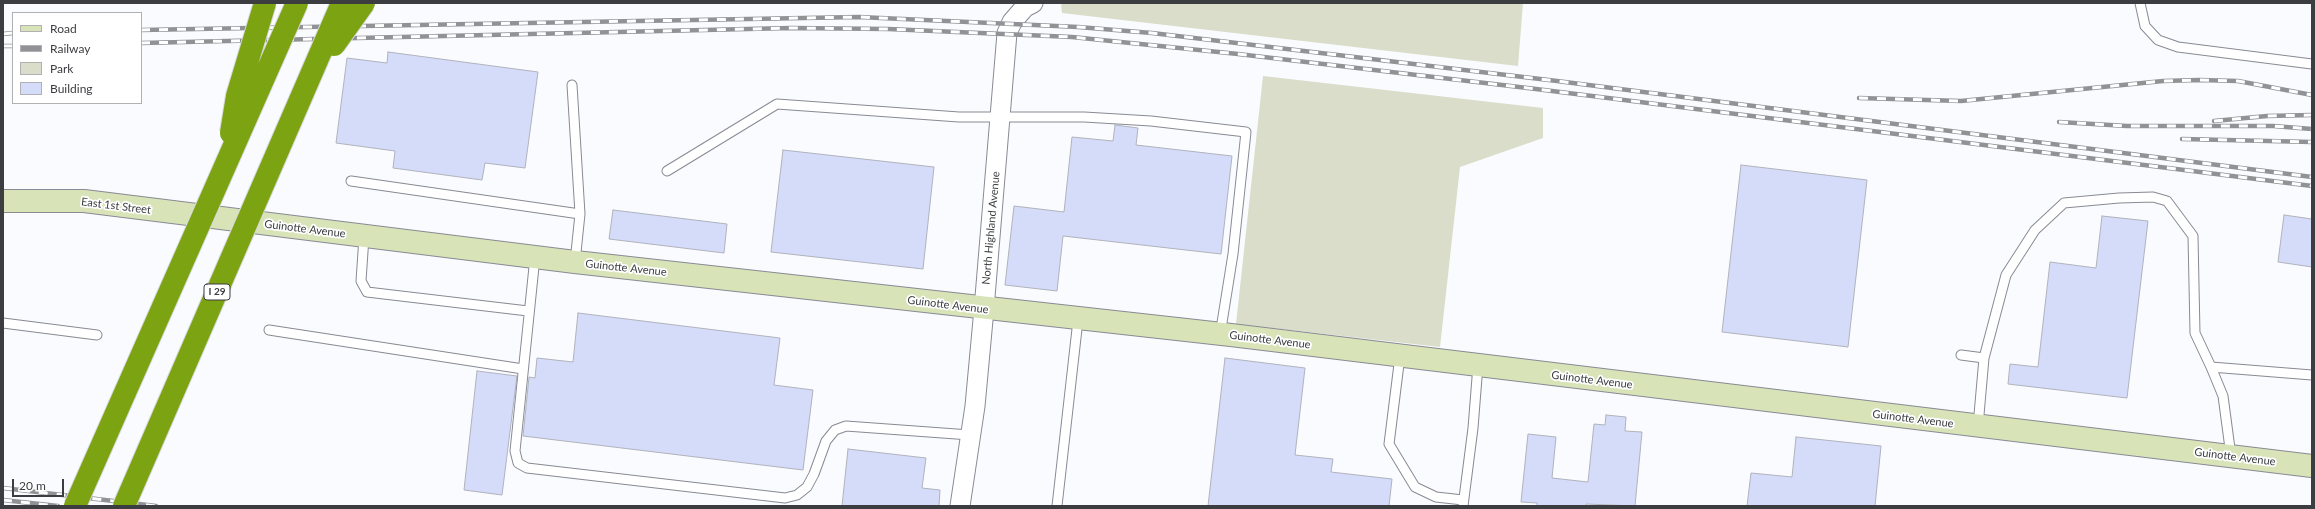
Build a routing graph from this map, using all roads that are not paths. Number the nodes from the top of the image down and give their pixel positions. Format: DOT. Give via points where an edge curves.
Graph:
graph roads {
  1 [pos="265,3"];
  2 [pos="297,3"];
  3 [pos="342,3"];
  4 [pos="364,3"];
  5 [pos="1033,3"];
  6 [pos="2140,3"];
  7 [pos="2312,64"];
  8 [pos="310,78"];
  9 [pos="572,85"];
  10 [pos="1000,119"];
  11 [pos="228,160"];
  12 [pos="667,171"];
  13 [pos="351,182"];
  14 [pos="3,201"];
  15 [pos="580,214"];
  16 [pos="228,220"];
  17 [pos="364,237"];
  18 [pos="534,257"];
  19 [pos="575,262"];
  20 [pos="984,309"];
  21 [pos="528,311"];
  22 [pos="1078,320"];
  23 [pos="3,323"];
  24 [pos="269,330"];
  25 [pos="97,335"];
  26 [pos="1220,335"];
  27 [pos="1961,355"];
  28 [pos="1400,356"];
  29 [pos="1984,358"];
  30 [pos="1478,365"];
  31 [pos="2211,366"];
  32 [pos="523,369"];
  33 [pos="2312,375"];
  34 [pos="1978,426"];
  35 [pos="970,435"];
  36 [pos="2231,456"];
  37 [pos="2312,466"];
  38 [pos="1463,503"];
  39 [pos="75,506"];
  40 [pos="124,506"];
  41 [pos="960,506"];
  42 [pos="1057,506"];
  1 -- 11 [label="highway, bridge" via="237,96"];
  2 -- 11 [label="highway, bridge"];
  3 -- 8 [label="highway, I 29, bridge"];
  4 -- 8 [label="highway, bridge"];
  5 -- 10 [label="street, North Highland Avenue" via="1025,7 1012,22 1007,33"];
  6 -- 7 [label="lane" via="2145,26 2158,40 2178,47"];
  8 -- 40 [label="highway, I 29, bridge"];
  9 -- 15 [label="lane"];
  10 -- 12 [label="lane" via="777,104"];
  10 -- 20 [label="street, North Highland Avenue"];
  10 -- 26 [label="lane" via="1084,117 1151,121 1246,132 1233,254"];
  11 -- 39 [label="highway, bridge"];
  13 -- 15 [label="lane"];
  14 -- 16 [label="street, East 1st Street" via="84,201"];
  15 -- 19 [label="lane"];
  16 -- 17 [label="street, Guinotte Avenue"];
  17 -- 18 [label="street, Guinotte Avenue"];
  17 -- 21 [label="lane" via="361,281 367,292"];
  18 -- 19 [label="street, Guinotte Avenue"];
  18 -- 21 [label="lane"];
  19 -- 20 [label="street, Guinotte Avenue"];
  20 -- 22 [label="street, Guinotte Avenue"];
  20 -- 35 [label="street, North Highland Avenue"];
  21 -- 32 [label="lane"];
  22 -- 26 [label="street, Guinotte Avenue"];
  22 -- 42 [label="lane"];
  23 -- 25 [label="lane"];
  24 -- 32 [label="lane"];
  26 -- 28 [label="street, Guinotte Avenue"];
  27 -- 29 [label="lane"];
  28 -- 30 [label="street, Guinotte Avenue"];
  28 -- 38 [label="lane" via="1389,444 1415,487 1436,497"];
  29 -- 31 [label="lane" via="2006,275 2035,230 2064,203 2153,197 2166,201 2193,236 2195,333"];
  29 -- 34 [label="lane"];
  30 -- 34 [label="street, Guinotte Avenue"];
  30 -- 38 [label="lane"];
  31 -- 33 [label="lane"];
  31 -- 36 [label="lane" via="2223,396"];
  32 -- 35 [label="lane" via="515,451 518,462 537,471 785,498 797,495 807,487 826,441 836,430 846,426"];
  34 -- 36 [label="street, Guinotte Avenue"];
  35 -- 41 [label="street, North Highland Avenue"];
  36 -- 37 [label="street, Guinotte Avenue"];
}
